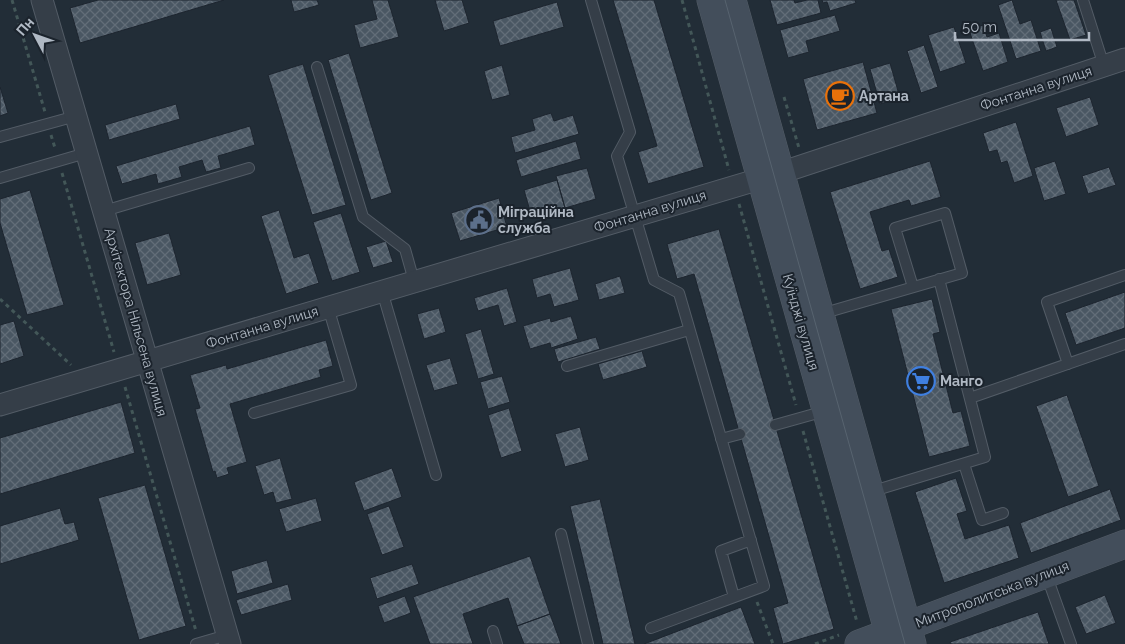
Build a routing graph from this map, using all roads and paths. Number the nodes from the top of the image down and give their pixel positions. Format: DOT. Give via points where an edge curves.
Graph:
graph roads {
  1 [pos="12,0"];
  2 [pos="42,0"];
  3 [pos="591,0"];
  4 [pos="682,0"];
  5 [pos="711,0"];
  6 [pos="732,0"];
  7 [pos="1083,0"];
  8 [pos="1125,59"];
  9 [pos="1104,66"];
  10 [pos="317,67"];
  11 [pos="76,116"];
  12 [pos="48,123"];
  13 [pos="0,137"];
  14 [pos="86,152"];
  15 [pos="59,161"];
  16 [pos="249,168"];
  17 [pos="729,170"];
  18 [pos="771,175"];
  19 [pos="0,178"];
  20 [pos="104,211"];
  21 [pos="635,216"];
  22 [pos="1125,275"];
  23 [pos="939,279"];
  24 [pos="414,282"];
  25 [pos="913,287"];
  26 [pos="382,291"];
  27 [pos="0,299"];
  28 [pos="328,307"];
  29 [pos="810,317"];
  30 [pos="689,330"];
  31 [pos="1125,344"];
  32 [pos="147,361"];
  33 [pos="1068,364"];
  34 [pos="71,365"];
  35 [pos="567,366"];
  36 [pos="120,369"];
  37 [pos="970,398"];
  38 [pos="0,405"];
  39 [pos="836,408"];
  40 [pos="254,413"];
  41 [pos="775,425"];
  42 [pos="740,434"];
  43 [pos="722,440"];
  44 [pos="964,464"];
  45 [pos="436,475"];
  46 [pos="860,495"];
  47 [pos="1003,513"];
  48 [pos="561,534"];
  49 [pos="751,540"];
  50 [pos="1125,544"];
  51 [pos="1046,574"];
  52 [pos="753,590"];
  53 [pos="734,597"];
  54 [pos="651,628"];
  55 [pos="493,631"];
  56 [pos="900,637"];
  57 [pos="229,639"];
  58 [pos="198,644"];
  59 [pos="497,644"];
  60 [pos="588,644"];
  61 [pos="773,644"];
  62 [pos="859,644"];
  63 [pos="1071,644"];
  1 -- 12 [label="path"];
  2 -- 11 [label="street, Архітектора Нільсена вулиця"];
  3 -- 21 [label="lane" via="630,132 617,156"];
  4 -- 17 [label="path"];
  5 -- 18 [label="main road, Куїнджі вулиця"];
  6 -- 18 [label="main road, Куїнджі вулиця"];
  7 -- 9 [label="lane"];
  8 -- 9 [label="street, Фонтанна вулиця"];
  9 -- 18 [label="street, Фонтанна вулиця"];
  10 -- 24 [label="lane" via="363,218 405,249"];
  11 -- 12 [label="lane"];
  11 -- 14 [label="street, Архітектора Нільсена вулиця"];
  12 -- 13 [label="lane"];
  12 -- 15 [label="path"];
  14 -- 15 [label="lane"];
  14 -- 20 [label="street, Архітектора Нільсена вулиця"];
  15 -- 19 [label="lane"];
  15 -- 36 [label="path"];
  16 -- 20 [label="lane"];
  18 -- 21 [label="street, Фонтанна вулиця"];
  18 -- 29 [label="main road, Куїнджі вулиця"];
  20 -- 32 [label="street, Архітектора Нільсена вулиця"];
  21 -- 24 [label="street, Фонтанна вулиця"];
  21 -- 30 [label="lane" via="654,280 679,293"];
  22 -- 33 [label="lane" via="1047,302"];
  23 -- 25 [label="lane"];
  23 -- 25 [label="lane" via="962,273 945,213 895,228"];
  23 -- 37 [label="lane"];
  24 -- 26 [label="street, Фонтанна вулиця"];
  25 -- 29 [label="lane"];
  26 -- 28 [label="street, Фонтанна вулиця"];
  26 -- 45 [label="lane"];
  27 -- 34 [label="path"];
  28 -- 32 [label="street, Фонтанна вулиця"];
  28 -- 40 [label="lane" via="351,385"];
  29 -- 39 [label="main road, Куїнджі вулиця"];
  30 -- 35 [label="lane"];
  30 -- 43 [label="lane"];
  31 -- 33 [label="lane"];
  32 -- 36 [label="street, Фонтанна вулиця"];
  32 -- 57 [label="street, Архітектора Нільсена вулиця"];
  33 -- 37 [label="lane"];
  36 -- 38 [label="street, Фонтанна вулиця"];
  36 -- 58 [label="path"];
  37 -- 44 [label="lane" via="985,457"];
  39 -- 41 [label="lane"];
  39 -- 46 [label="main road, Куїнджі вулиця"];
  42 -- 43 [label="lane"];
  43 -- 49 [label="lane"];
  44 -- 46 [label="lane"];
  44 -- 47 [label="lane" via="982,520"];
  46 -- 56 [label="main road, Куїнджі вулиця"];
  48 -- 60 [label="lane"];
  49 -- 52 [label="lane" via="764,586"];
  49 -- 53 [label="lane" via="721,551"];
  50 -- 51 [label="main road, Митрополитська вулиця"];
  51 -- 56 [label="main road, Митрополитська вулиця"];
  51 -- 63 [label="lane"];
  52 -- 53 [label="lane"];
  52 -- 61 [label="path"];
  53 -- 54 [label="lane"];
  55 -- 59 [label="lane"];
  56 -- 62 [label="main road, Митрополитська вулиця"];
  57 -- 58 [label="lane"];
}
